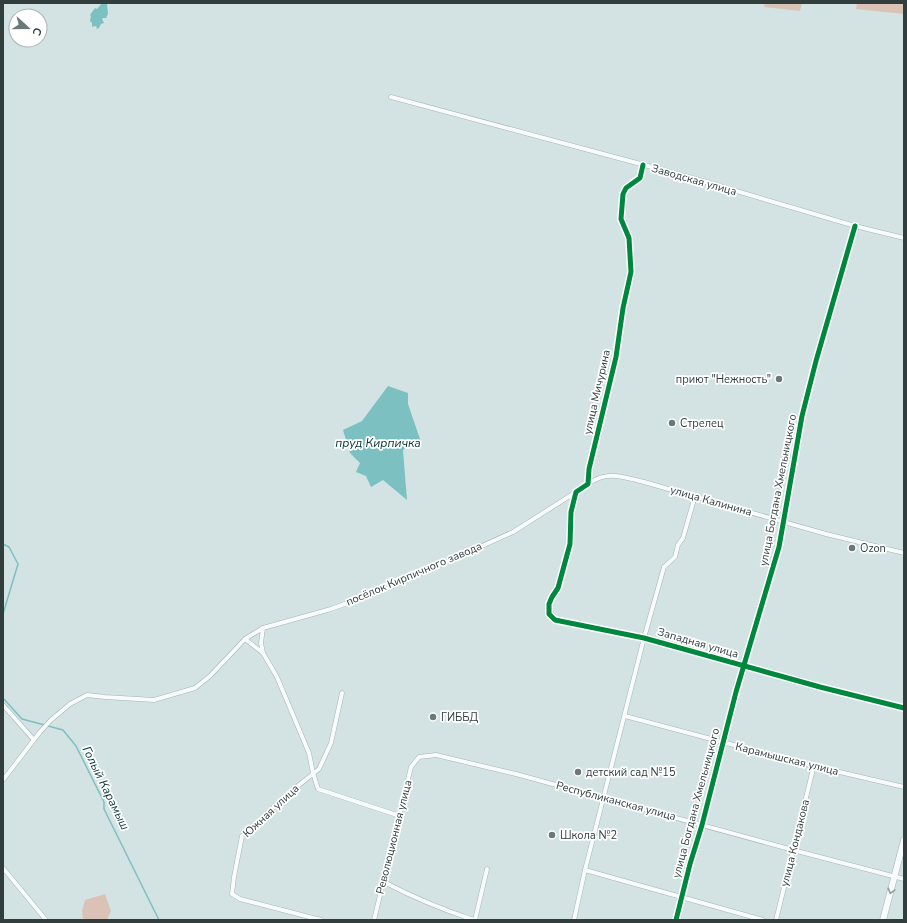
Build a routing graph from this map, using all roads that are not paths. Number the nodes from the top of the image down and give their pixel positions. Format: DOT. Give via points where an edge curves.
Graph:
graph roads {
  1 [pos="391,97"];
  2 [pos="643,165"];
  3 [pos="855,226"];
  4 [pos="904,238"];
  5 [pos="588,484"];
  6 [pos="576,492"];
  7 [pos="695,496"];
  8 [pos="783,522"];
  9 [pos="904,553"];
  10 [pos="263,628"];
  11 [pos="644,638"];
  12 [pos="245,639"];
  13 [pos="263,653"];
  14 [pos="744,666"];
  15 [pos="342,693"];
  16 [pos="3,705"];
  17 [pos="904,708"];
  18 [pos="625,716"];
  19 [pos="34,740"];
  20 [pos="723,743"];
  21 [pos="419,756"];
  22 [pos="814,765"];
  23 [pos="313,773"];
  24 [pos="3,780"];
  25 [pos="904,787"];
  26 [pos="603,798"];
  27 [pos="400,816"];
  28 [pos="702,825"];
  29 [pos="904,840"];
  30 [pos="793,850"];
  31 [pos="3,868"];
  32 [pos="487,869"];
  33 [pos="585,870"];
  34 [pos="895,877"];
  35 [pos="904,880"];
  36 [pos="384,882"];
  37 [pos="681,898"];
  38 [pos="46,920"];
  39 [pos="321,920"];
  40 [pos="374,920"];
  41 [pos="474,920"];
  42 [pos="574,920"];
  43 [pos="676,920"];
  44 [pos="763,920"];
  45 [pos="776,920"];
  46 [pos="884,920"];
  1 -- 2 [label="street, Заводская улица"];
  2 -- 3 [label="street, Заводская улица"];
  2 -- 5 [label="street, улица Мичурина" via="640,178 626,188 623,194 621,219 629,238 631,272 616,357 589,469"];
  3 -- 4 [label="street, Заводская улица"];
  3 -- 8 [label="street, улица Богдана Хмельницкого" via="802,416"];
  5 -- 6 [label="street"];
  5 -- 7 [label="street, улица Калинина" via="603,476 619,476"];
  6 -- 10 [label="street, посёлок Кирпичного завода" via="513,532 391,587 331,609"];
  6 -- 11 [label="street, Западная улица" via="571,512 570,544 558,588 549,604 549,614 555,620"];
  7 -- 8 [label="street, улица Калинина"];
  7 -- 11 [label="street" via="683,538 674,557 664,567"];
  8 -- 9 [label="street, улица Калинина"];
  8 -- 14 [label="street, улица Богдана Хмельницкого" via="779,547"];
  10 -- 12 [label="street, посёлок Кирпичного завода"];
  10 -- 13 [label="street"];
  11 -- 14 [label="street, Западная улица"];
  11 -- 18 [label="street"];
  12 -- 13 [label="street"];
  12 -- 19 [label="street, посёлок Кирпичного завода" via="195,688 154,700 87,695 70,704 51,720"];
  13 -- 23 [label="street" via="284,690 309,754"];
  14 -- 17 [label="street, Западная улица"];
  14 -- 20 [label="street, улица Богдана Хмельницкого"];
  15 -- 23 [label="street, Южная улица" via="331,743 319,769"];
  16 -- 19 [label="street"];
  18 -- 20 [label="street, Карамышская улица"];
  18 -- 26 [label="street"];
  19 -- 24 [label="street, посёлок Кирпичного завода"];
  20 -- 22 [label="street, Карамышская улица"];
  20 -- 28 [label="street, улица Богдана Хмельницкого"];
  21 -- 26 [label="street, Республиканская улица" via="436,755"];
  21 -- 27 [label="street, Революционная улица" via="412,767"];
  22 -- 25 [label="street, Карамышская улица"];
  22 -- 30 [label="street, улица Кондакова"];
  23 -- 27 [label="street" via="318,789"];
  23 -- 39 [label="street, Южная улица" via="242,836 232,894 240,899"];
  26 -- 28 [label="street, Республиканская улица"];
  26 -- 33 [label="street"];
  27 -- 36 [label="street, Революционная улица"];
  28 -- 30 [label="street, Республиканская улица"];
  28 -- 37 [label="street, улица Богдана Хмельницкого"];
  29 -- 34 [label="street"];
  30 -- 34 [label="street, Республиканская улица"];
  30 -- 45 [label="street, улица Кондакова"];
  31 -- 38 [label="street"];
  32 -- 41 [label="street"];
  33 -- 37 [label="street"];
  33 -- 42 [label="street"];
  34 -- 35 [label="street, Республиканская улица"];
  34 -- 46 [label="street, one-way"];
  36 -- 40 [label="street, Революционная улица"];
  36 -- 41 [label="street" via="416,899"];
  37 -- 43 [label="street, улица Богдана Хмельницкого"];
  37 -- 44 [label="street"];
}
